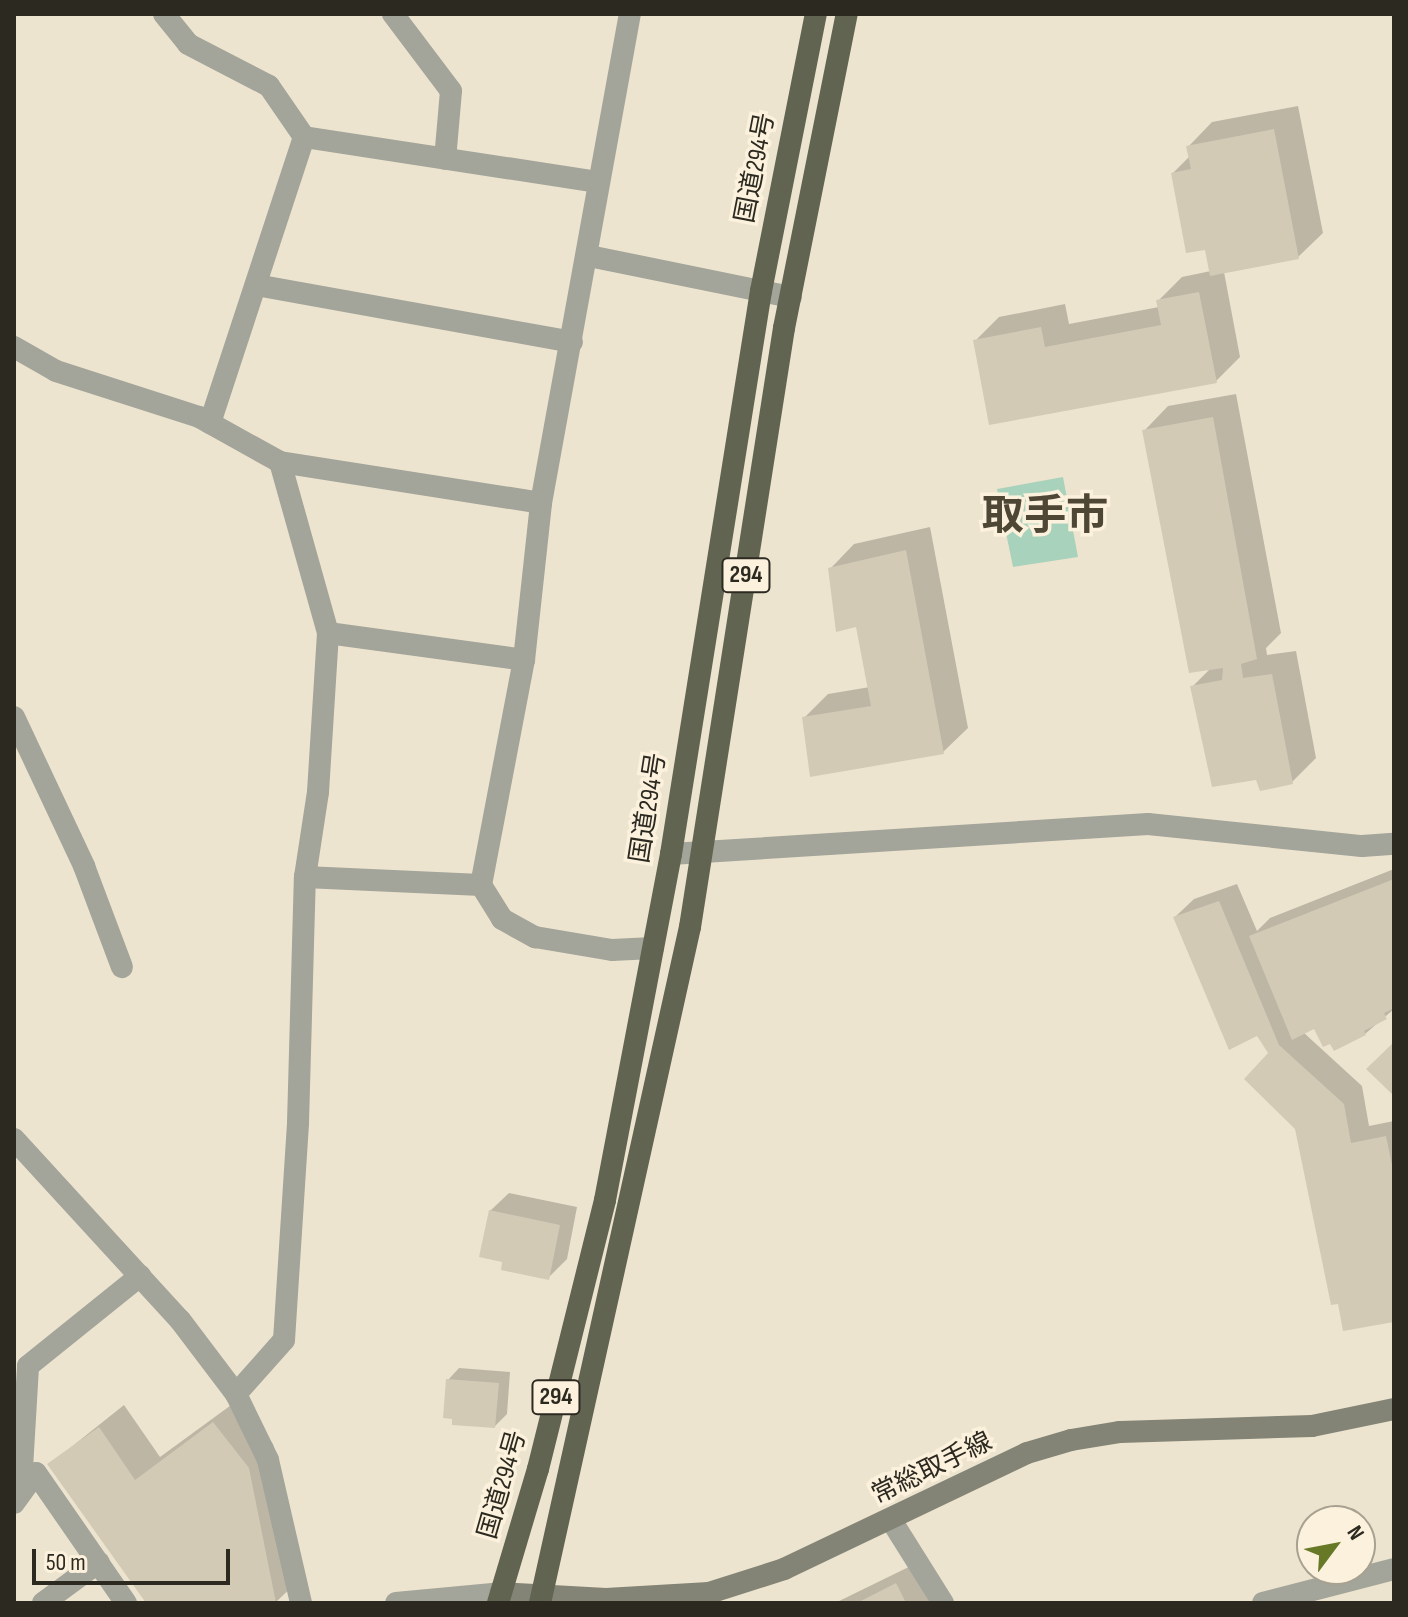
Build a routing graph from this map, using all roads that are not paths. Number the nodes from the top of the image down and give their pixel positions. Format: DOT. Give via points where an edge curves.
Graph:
graph roads {
  1 [pos="164,14"];
  2 [pos="393,14"];
  3 [pos="816,14"];
  4 [pos="847,14"];
  5 [pos="628,15"];
  6 [pos="304,137"];
  7 [pos="445,159"];
  8 [pos="599,182"];
  9 [pos="589,256"];
  10 [pos="256,285"];
  11 [pos="761,291"];
  12 [pos="791,297"];
  13 [pos="572,342"];
  14 [pos="14,347"];
  15 [pos="210,423"];
  16 [pos="280,462"];
  17 [pos="541,503"];
  18 [pos="328,633"];
  19 [pos="524,660"];
  20 [pos="14,717"];
  21 [pos="1394,844"];
  22 [pos="704,852"];
  23 [pos="671,854"];
  24 [pos="305,877"];
  25 [pos="481,885"];
  26 [pos="653,948"];
  27 [pos="122,967"];
  28 [pos="14,1139"];
  29 [pos="140,1276"];
  30 [pos="236,1394"];
  31 [pos="1394,1409"];
  32 [pos="29,1483"];
  33 [pos="14,1503"];
  34 [pos="891,1520"];
  35 [pos="99,1562"];
  36 [pos="1394,1569"];
  37 [pos="500,1598"];
  38 [pos="541,1599"];
  39 [pos="676,1600"];
  40 [pos="43,1603"];
  41 [pos="126,1603"];
  42 [pos="301,1603"];
  43 [pos="396,1603"];
  44 [pos="943,1603"];
  45 [pos="1263,1603"];
  1 -- 6 [label="street" via="188,44 269,86"];
  2 -- 7 [label="street" via="451,91"];
  3 -- 11 [label="highway, 国道294号 / 294"];
  4 -- 12 [label="highway, 294"];
  5 -- 8 [label="street"];
  6 -- 7 [label="street"];
  6 -- 10 [label="street"];
  7 -- 8 [label="street"];
  8 -- 9 [label="street"];
  9 -- 11 [label="street"];
  9 -- 13 [label="street"];
  10 -- 13 [label="street"];
  10 -- 15 [label="street"];
  11 -- 12 [label="street"];
  11 -- 23 [label="highway, 国道294号 / 294"];
  12 -- 22 [label="highway, 294"];
  13 -- 17 [label="street"];
  14 -- 15 [label="street" via="56,371"];
  15 -- 16 [label="street"];
  16 -- 17 [label="street"];
  16 -- 18 [label="street"];
  17 -- 19 [label="street"];
  18 -- 19 [label="street"];
  18 -- 24 [label="street" via="318,792"];
  19 -- 25 [label="street"];
  20 -- 27 [label="street" via="84,866"];
  21 -- 22 [label="street" via="1362,846 1148,824"];
  22 -- 23 [label="street"];
  22 -- 38 [label="highway, 294" via="642,1160"];
  23 -- 26 [label="highway, 国道294号 / 294"];
  24 -- 25 [label="street"];
  24 -- 30 [label="street" via="298,1123 284,1340"];
  25 -- 26 [label="street" via="502,919 535,937 612,950"];
  26 -- 37 [label="highway, 国道294号 / 294" via="605,1200"];
  28 -- 29 [label="street"];
  29 -- 30 [label="street"];
  29 -- 32 [label="street" via="28,1366 22,1468"];
  30 -- 42 [label="street" via="268,1460"];
  31 -- 34 [label="main road, 常総取手線" via="1312,1426 1120,1432 1071,1440 1027,1453"];
  32 -- 33 [label="street"];
  32 -- 35 [label="street" via="36,1473"];
  34 -- 39 [label="main road, 常総取手線" via="784,1569"];
  34 -- 44 [label="street"];
  35 -- 40 [label="street"];
  35 -- 41 [label="street"];
  36 -- 45 [label="street"];
  37 -- 38 [label="main road, 常総取手線"];
  37 -- 43 [label="street"];
  38 -- 39 [label="main road, 常総取手線"];
}
